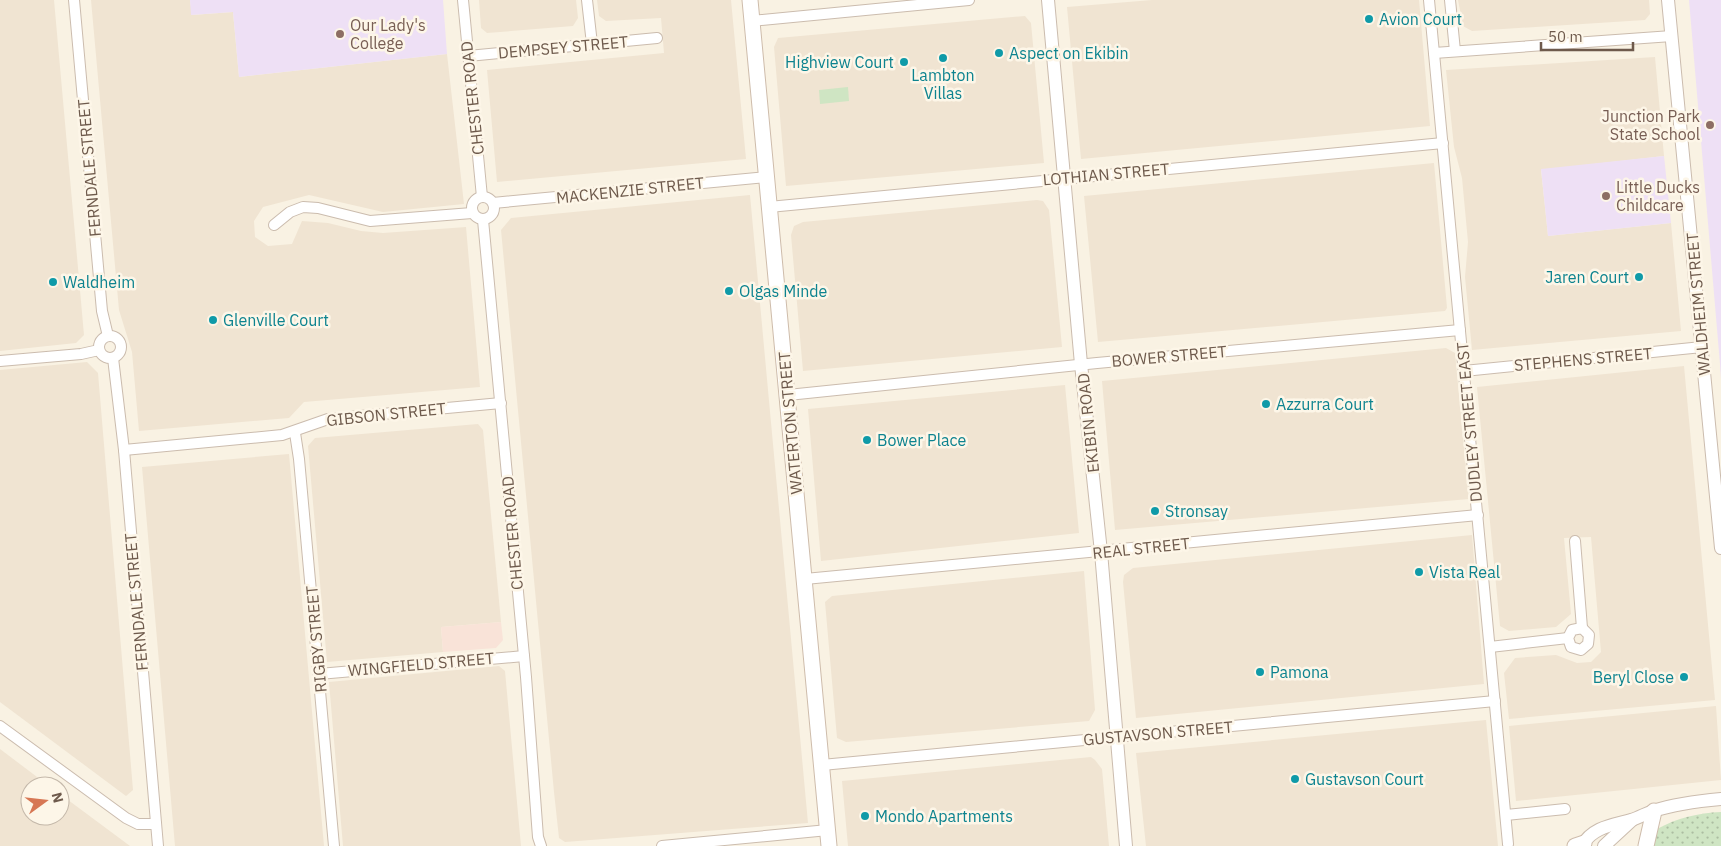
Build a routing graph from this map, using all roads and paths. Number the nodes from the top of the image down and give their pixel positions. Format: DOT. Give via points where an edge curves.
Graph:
graph roads {
  1 [pos="74,0"];
  2 [pos="462,0"];
  3 [pos="587,0"];
  4 [pos="750,0"];
  5 [pos="969,0"];
  6 [pos="1048,0"];
  7 [pos="1429,0"];
  8 [pos="1450,0"];
  9 [pos="1668,0"];
  10 [pos="752,21"];
  11 [pos="1672,36"];
  12 [pos="658,38"];
  13 [pos="592,44"];
  14 [pos="1455,51"];
  15 [pos="1434,53"];
  16 [pos="468,56"];
  17 [pos="1443,143"];
  18 [pos="766,177"];
  19 [pos="1064,178"];
  20 [pos="482,197"];
  21 [pos="493,204"];
  22 [pos="769,207"];
  23 [pos="472,213"];
  24 [pos="483,220"];
  25 [pos="274,225"];
  26 [pos="1460,330"];
  27 [pos="108,336"];
  28 [pos="1702,347"];
  29 [pos="99,350"];
  30 [pos="113,358"];
  31 [pos="0,361"];
  32 [pos="1081,364"];
  33 [pos="1464,370"];
  34 [pos="788,395"];
  35 [pos="501,403"];
  36 [pos="294,433"];
  37 [pos="124,450"];
  38 [pos="1478,515"];
  39 [pos="1575,541"];
  40 [pos="1721,548"];
  41 [pos="1102,552"];
  42 [pos="805,579"];
  43 [pos="1582,628"];
  44 [pos="1568,638"];
  45 [pos="1490,647"];
  46 [pos="524,656"];
  47 [pos="319,674"];
  48 [pos="1495,701"];
  49 [pos="0,726"];
  50 [pos="1115,737"];
  51 [pos="822,765"];
  52 [pos="1721,799"];
  53 [pos="1564,809"];
  54 [pos="1654,811"];
  55 [pos="1506,815"];
  56 [pos="1632,820"];
  57 [pos="156,824"];
  58 [pos="828,830"];
  59 [pos="1508,844"];
  60 [pos="1580,845"];
  61 [pos="158,846"];
  62 [pos="334,846"];
  63 [pos="541,846"];
  64 [pos="662,846"];
  65 [pos="829,846"];
  66 [pos="1126,846"];
  67 [pos="1604,846"];
  68 [pos="1646,846"];
  1 -- 27 [label="street, FERNDALE STREET" via="102,311"];
  2 -- 16 [label="street, CHESTER ROAD"];
  3 -- 13 [label="street"];
  4 -- 10 [label="main road, WATERTON STREET"];
  5 -- 10 [label="street"];
  6 -- 19 [label="street, EKIBIN ROAD"];
  7 -- 15 [label="street, DUDLEY STREET EAST"];
  8 -- 14 [label="street"];
  9 -- 11 [label="street, WALDHEIM STREET"];
  10 -- 18 [label="main road, WATERTON STREET"];
  11 -- 14 [label="street"];
  11 -- 28 [label="street, WALDHEIM STREET"];
  12 -- 13 [label="street, DEMPSEY STREET"];
  13 -- 16 [label="street, DEMPSEY STREET"];
  14 -- 15 [label="street"];
  15 -- 17 [label="street, DUDLEY STREET EAST"];
  16 -- 20 [label="street, CHESTER ROAD"];
  17 -- 19 [label="street, LOTHIAN STREET"];
  17 -- 26 [label="street, DUDLEY STREET EAST"];
  18 -- 21 [label="street, MACKENZIE STREET"];
  18 -- 22 [label="main road, WATERTON STREET"];
  19 -- 22 [label="street, LOTHIAN STREET"];
  19 -- 32 [label="street, EKIBIN ROAD"];
  20 -- 21 [label="street"];
  20 -- 23 [label="street" via="473,202"];
  21 -- 24 [label="street" via="492,215"];
  22 -- 34 [label="main road, WATERTON STREET"];
  23 -- 24 [label="street"];
  23 -- 25 [label="street" via="370,221 310,207 290,212"];
  24 -- 35 [label="street, CHESTER ROAD"];
  26 -- 32 [label="street, BOWER STREET"];
  26 -- 33 [label="street, DUDLEY STREET EAST"];
  27 -- 29 [label="street" via="102,339"];
  27 -- 30 [label="street" via="119,339 122,346"];
  28 -- 33 [label="street, STEPHENS STREET"];
  28 -- 40 [label="street, WALDHEIM STREET"];
  29 -- 30 [label="street" via="106,357"];
  29 -- 31 [label="street"];
  30 -- 37 [label="street, FERNDALE STREET"];
  32 -- 34 [label="street, BOWER STREET"];
  32 -- 41 [label="street, EKIBIN ROAD"];
  33 -- 38 [label="street, DUDLEY STREET EAST"];
  34 -- 42 [label="main road, WATERTON STREET"];
  35 -- 36 [label="street, GIBSON STREET" via="328,419"];
  35 -- 46 [label="street, CHESTER ROAD"];
  36 -- 37 [label="street, GIBSON STREET"];
  36 -- 47 [label="street, RIGBY STREET"];
  37 -- 57 [label="street, FERNDALE STREET"];
  38 -- 41 [label="street, REAL STREET"];
  38 -- 45 [label="street, DUDLEY STREET EAST"];
  39 -- 43 [label="street"];
  41 -- 42 [label="street, REAL STREET"];
  41 -- 50 [label="street, EKIBIN ROAD"];
  42 -- 51 [label="main road, WATERTON STREET"];
  43 -- 44 [label="street" via="1572,630"];
  43 -- 44 [label="street" via="1589,635 1588,644 1581,650 1571,647"];
  44 -- 45 [label="street"];
  45 -- 48 [label="street, DUDLEY STREET EAST"];
  46 -- 47 [label="street, WINGFIELD STREET"];
  46 -- 63 [label="street, CHESTER ROAD"];
  47 -- 62 [label="street, RIGBY STREET"];
  48 -- 50 [label="street, GUSTAVSON STREET"];
  48 -- 55 [label="street, DUDLEY STREET EAST"];
  49 -- 57 [label="street" via="126,818 138,824"];
  50 -- 51 [label="street, GUSTAVSON STREET"];
  50 -- 66 [label="street, EKIBIN ROAD"];
  51 -- 58 [label="main road, WATERTON STREET"];
  52 -- 54 [label="street" via="1684,803"];
  53 -- 55 [label="street"];
  54 -- 56 [label="street"];
  54 -- 68 [label="main road"];
  55 -- 59 [label="street, DUDLEY STREET EAST"];
  56 -- 60 [label="street" via="1613,823 1593,833"];
  56 -- 67 [label="street"];
  57 -- 61 [label="street, FERNDALE STREET"];
  58 -- 64 [label="street"];
  58 -- 65 [label="main road, WATERTON STREET"];
}
